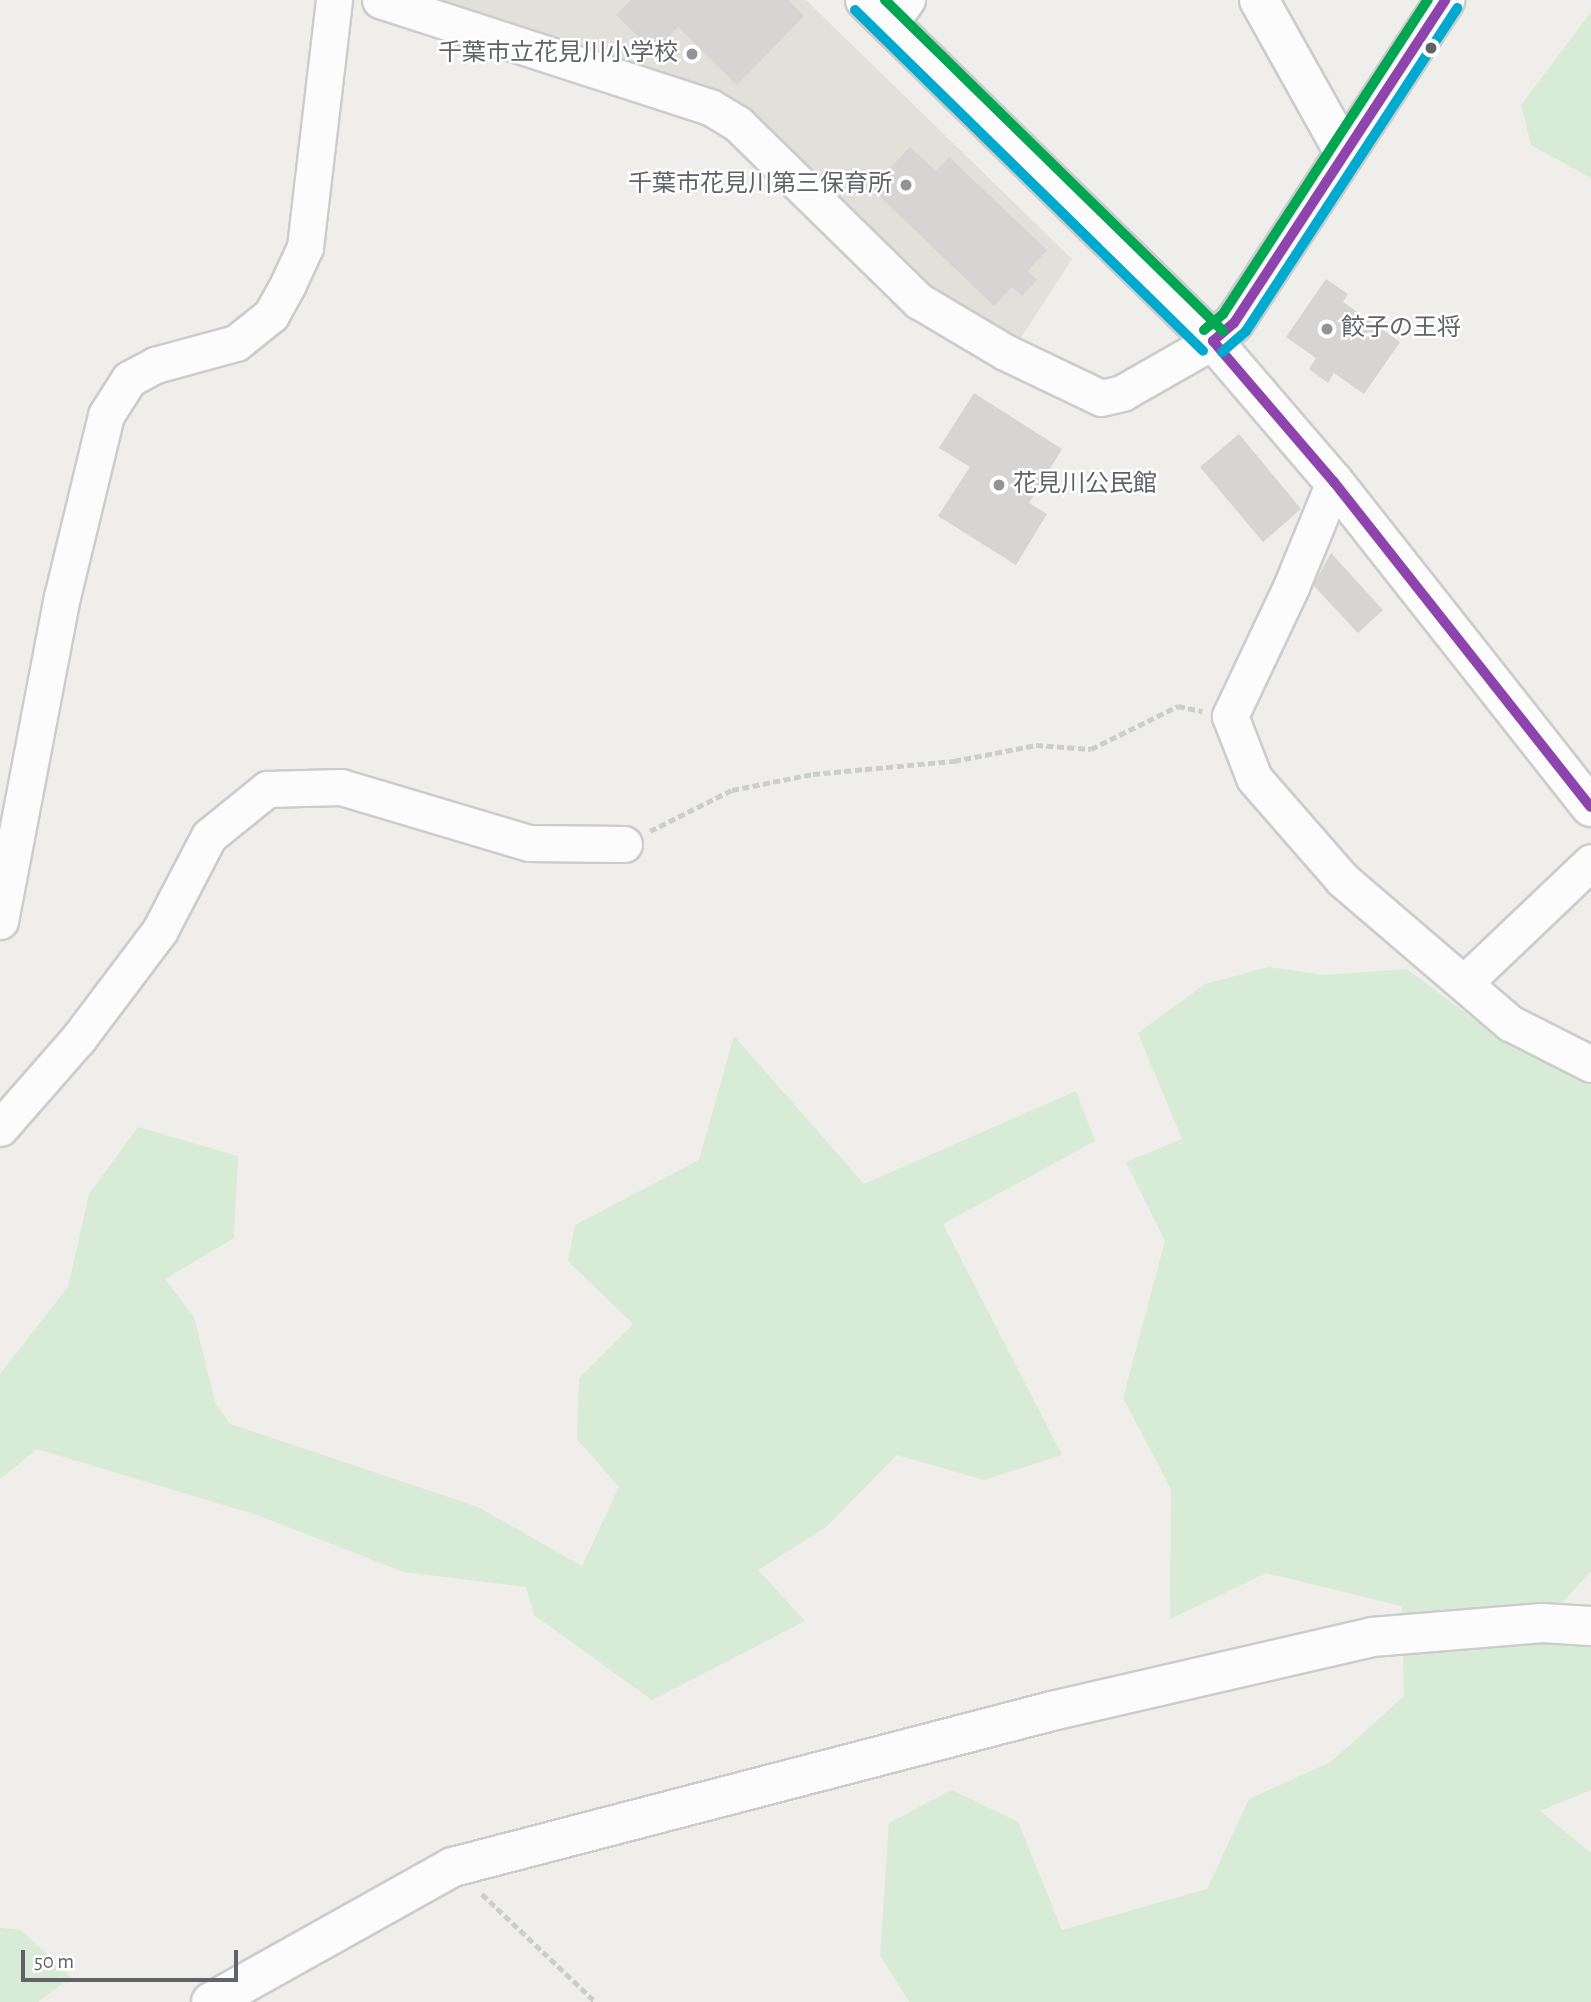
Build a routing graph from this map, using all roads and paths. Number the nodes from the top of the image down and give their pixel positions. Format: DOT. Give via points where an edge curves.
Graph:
graph roads {
  1 [pos="334,0"];
  2 [pos="380,0"];
  3 [pos="1259,0"];
  4 [pos="1445,0"];
  5 [pos="887,8"];
  6 [pos="1343,150"];
  7 [pos="1213,341"];
  8 [pos="1334,482"];
  9 [pos="1230,716"];
  10 [pos="1591,807"];
  11 [pos="624,844"];
  12 [pos="1591,862"];
  13 [pos="0,921"];
  14 [pos="1464,983"];
  15 [pos="1591,1064"];
  16 [pos="0,1128"];
  17 [pos="1591,1626"];
  18 [pos="453,1867"];
  19 [pos="211,2002"];
  20 [pos="596,2002"];
  1 -- 13 [label="street" via="305,247 271,315 236,343 155,365 129,379 106,415 62,597"];
  2 -- 7 [label="street" via="710,107 738,124 919,301 1005,352 1101,398 1122,393"];
  3 -- 6 [label="street"];
  4 -- 6 [label="street"];
  5 -- 7 [label="street"];
  6 -- 7 [label="street" via="1234,323"];
  7 -- 8 [label="street"];
  8 -- 9 [label="street"];
  8 -- 10 [label="street"];
  9 -- 11 [label="path" via="1178,706 1091,749 1036,745 954,761 813,774 732,790"];
  9 -- 14 [label="street" via="1254,779 1343,880"];
  11 -- 16 [label="street" via="529,843 341,787 267,789 209,836 160,930 78,1039"];
  12 -- 14 [label="street"];
  14 -- 15 [label="street" via="1510,1023"];
  17 -- 18 [label="street" via="1542,1623 1372,1637 1039,1714"];
  18 -- 19 [label="street"];
  18 -- 20 [label="path"];
}
